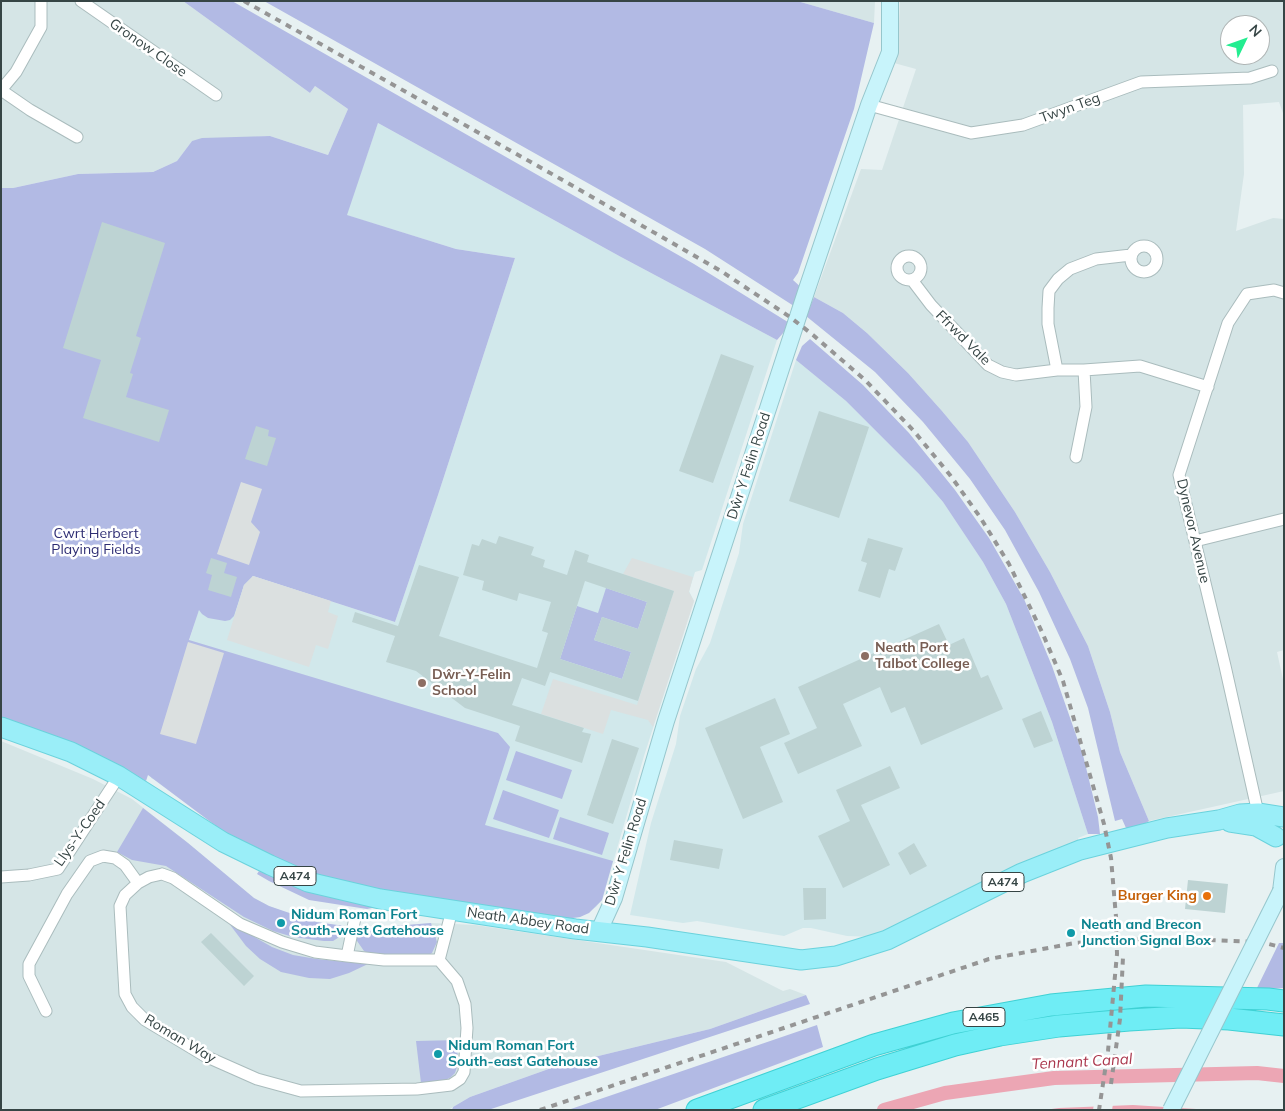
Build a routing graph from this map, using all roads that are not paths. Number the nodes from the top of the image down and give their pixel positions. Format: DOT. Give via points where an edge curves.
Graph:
graph roads {
  1 [pos="81,1"];
  2 [pos="890,1"];
  3 [pos="43,2"];
  4 [pos="1272,71"];
  5 [pos="1,90"];
  6 [pos="216,95"];
  7 [pos="869,105"];
  8 [pos="77,137"];
  9 [pos="1131,255"];
  10 [pos="912,280"];
  11 [pos="1284,293"];
  12 [pos="1057,370"];
  13 [pos="1084,370"];
  14 [pos="1208,387"];
  15 [pos="1076,457"];
  16 [pos="1284,518"];
  17 [pos="1195,541"];
  18 [pos="1,727"];
  19 [pos="119,776"];
  20 [pos="1258,813"];
  21 [pos="1284,817"];
  22 [pos="1219,820"];
  23 [pos="1280,844"];
  24 [pos="1284,867"];
  25 [pos="1,878"];
  26 [pos="138,884"];
  27 [pos="1282,889"];
  28 [pos="452,910"];
  29 [pos="355,918"];
  30 [pos="599,931"];
  31 [pos="347,956"];
  32 [pos="439,960"];
  33 [pos="1284,1001"];
  34 [pos="46,1011"];
  35 [pos="1284,1025"];
  36 [pos="696,1110"];
  37 [pos="764,1110"];
  38 [pos="1171,1110"];
  1 -- 6 [label="street, Gronow Close"];
  2 -- 7 [label="street, Dŵr Y Felin Road" via="890,52"];
  3 -- 5 [label="street" via="41,27 16,72"];
  4 -- 7 [label="street, Twyn Teg" via="1250,78 1141,82 1023,125 971,133"];
  5 -- 8 [label="street"];
  7 -- 30 [label="street, Dŵr Y Felin Road" via="666,721 614,898"];
  9 -- 12 [label="street" via="1096,259 1070,269 1049,291 1048,324"];
  10 -- 12 [label="street, Ffrwd Vale" via="931,306 988,365 1016,375"];
  11 -- 14 [label="street, Dynevor Avenue" via="1274,290 1247,294 1228,322"];
  12 -- 13 [label="street, Ffrwd Vale"];
  13 -- 14 [label="street, Ffrwd Vale" via="1140,366"];
  13 -- 15 [label="street" via="1086,407"];
  14 -- 17 [label="street, Dynevor Avenue" via="1179,475"];
  16 -- 17 [label="street"];
  17 -- 20 [label="street, Dynevor Avenue"];
  18 -- 19 [label="main road, Neath Abbey Road / A474" via="71,752"];
  19 -- 25 [label="street, Llys-Y-Coed" via="58,869"];
  19 -- 28 [label="main road, Neath Abbey Road / A474" via="223,842 308,882 380,899"];
  20 -- 21 [label="main road, A474"];
  20 -- 22 [label="main road, A474"];
  21 -- 23 [label="main road" via="1278,825"];
  22 -- 23 [label="main road, A474" via="1256,826"];
  22 -- 30 [label="main road, Neath Abbey Road / A474" via="1167,828 1080,850 1022,873 887,940 836,956 801,960"];
  24 -- 27 [label="street"];
  26 -- 31 [label="street, Roman Way" via="149,876 162,874 173,878 240,924 315,952"];
  26 -- 32 [label="street, Roman Way" via="126,894 120,906 125,994 132,1007 145,1020 205,1056 257,1078 300,1091 417,1089 451,1085 460,1079 464,1072 467,1028 465,1004 457,981"];
  26 -- 34 [label="street" via="125,865 115,858 103,856 90,862 67,894 29,964 29,976"];
  27 -- 38 [label="street, bridge"];
  28 -- 30 [label="main road, Neath Abbey Road / A474"];
  28 -- 32 [label="street"];
  29 -- 31 [label="street"];
  31 -- 32 [label="street, Roman Way"];
  33 -- 36 [label="highway, A465" via="1146,996 1051,1005 953,1023 874,1046"];
  35 -- 37 [label="highway, A465" via="1181,1017 1000,1035 877,1069"];
}
